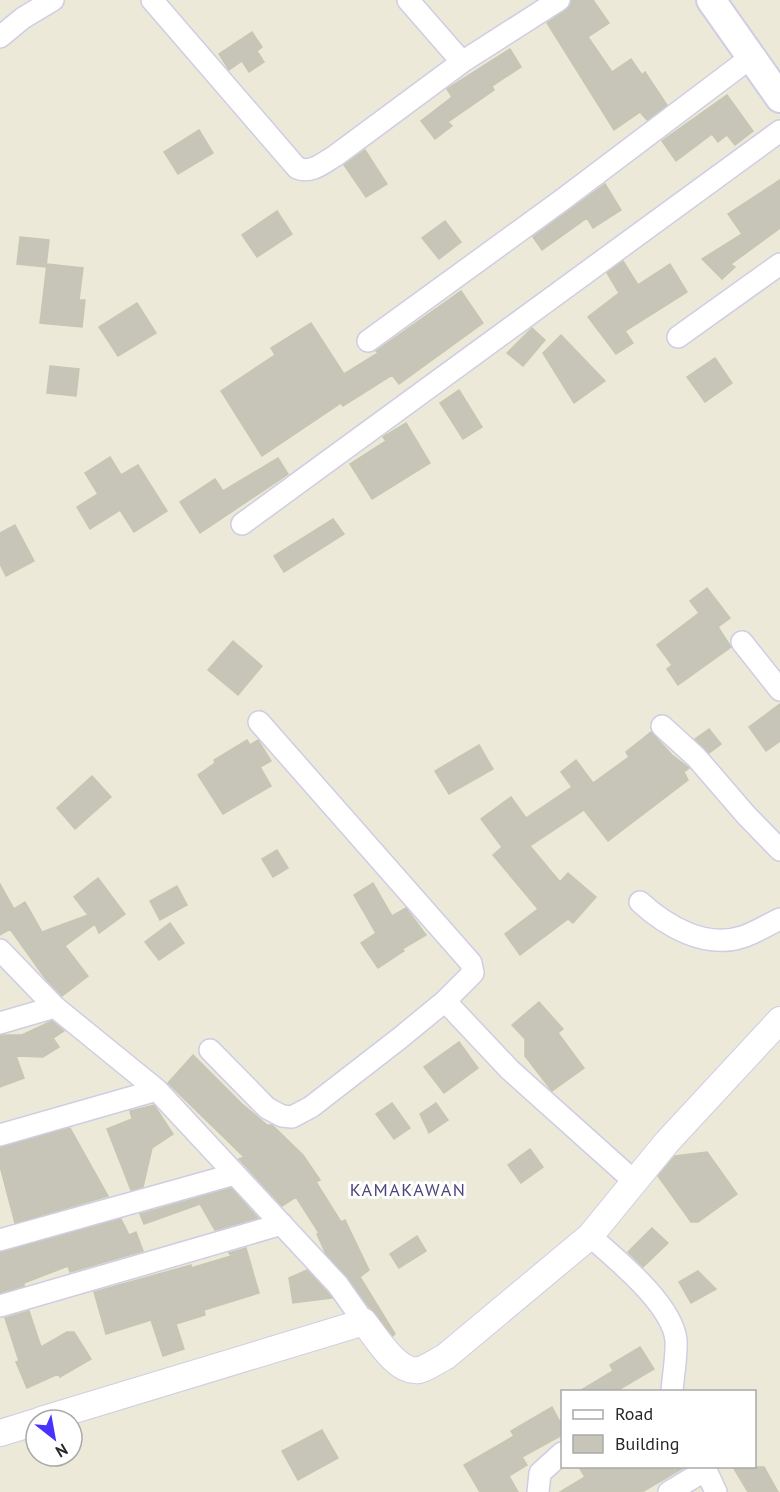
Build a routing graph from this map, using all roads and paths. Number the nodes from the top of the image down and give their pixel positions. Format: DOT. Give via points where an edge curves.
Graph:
graph roads {
  1 [pos="53,0"];
  2 [pos="152,0"];
  3 [pos="408,0"];
  4 [pos="559,0"];
  5 [pos="711,0"];
  6 [pos="0,37"];
  7 [pos="750,58"];
  8 [pos="462,62"];
  9 [pos="780,98"];
  10 [pos="780,131"];
  11 [pos="780,264"];
  12 [pos="678,337"];
  13 [pos="369,341"];
  14 [pos="242,524"];
  15 [pos="742,642"];
  16 [pos="780,690"];
  17 [pos="259,722"];
  18 [pos="662,726"];
  19 [pos="780,850"];
  20 [pos="640,902"];
  21 [pos="780,919"];
  22 [pos="1,952"];
  23 [pos="445,1001"];
  24 [pos="55,1007"];
  25 [pos="780,1020"];
  26 [pos="0,1023"];
  27 [pos="210,1050"];
  28 [pos="157,1090"];
  29 [pos="0,1135"];
  30 [pos="235,1174"];
  31 [pos="634,1182"];
  32 [pos="282,1224"];
  33 [pos="590,1236"];
  34 [pos="0,1240"];
  35 [pos="0,1306"];
  36 [pos="364,1322"];
  37 [pos="672,1390"];
  38 [pos="81,1408"];
  39 [pos="24,1425"];
  40 [pos="0,1432"];
  41 [pos="561,1454"];
  42 [pos="705,1468"];
  43 [pos="538,1492"];
  44 [pos="669,1492"];
  45 [pos="716,1492"];
  1 -- 6 [label="street"];
  2 -- 8 [label="street" via="303,171 335,156"];
  3 -- 8 [label="street"];
  4 -- 8 [label="street"];
  5 -- 7 [label="main road"];
  7 -- 9 [label="main road"];
  7 -- 13 [label="street"];
  10 -- 14 [label="street"];
  11 -- 12 [label="street"];
  15 -- 16 [label="street"];
  17 -- 23 [label="street" via="471,963 473,973 469,980"];
  18 -- 19 [label="street" via="696,757"];
  20 -- 21 [label="street" via="671,927 723,940 741,937"];
  22 -- 24 [label="street"];
  23 -- 27 [label="street" via="311,1107 292,1117 267,1108"];
  23 -- 31 [label="street" via="510,1070"];
  24 -- 26 [label="street"];
  24 -- 28 [label="street"];
  25 -- 31 [label="street"];
  28 -- 29 [label="street"];
  28 -- 30 [label="street"];
  30 -- 32 [label="street"];
  30 -- 34 [label="street"];
  31 -- 33 [label="street"];
  32 -- 35 [label="street"];
  32 -- 36 [label="street" via="338,1285"];
  33 -- 36 [label="street" via="445,1357 419,1370 405,1367 395,1359"];
  33 -- 37 [label="street" via="643,1284 670,1323 676,1339"];
  36 -- 38 [label="street"];
  39 -- 40 [label="street"];
  41 -- 43 [label="street" via="540,1473"];
  42 -- 44 [label="street"];
  42 -- 45 [label="street"];
}
